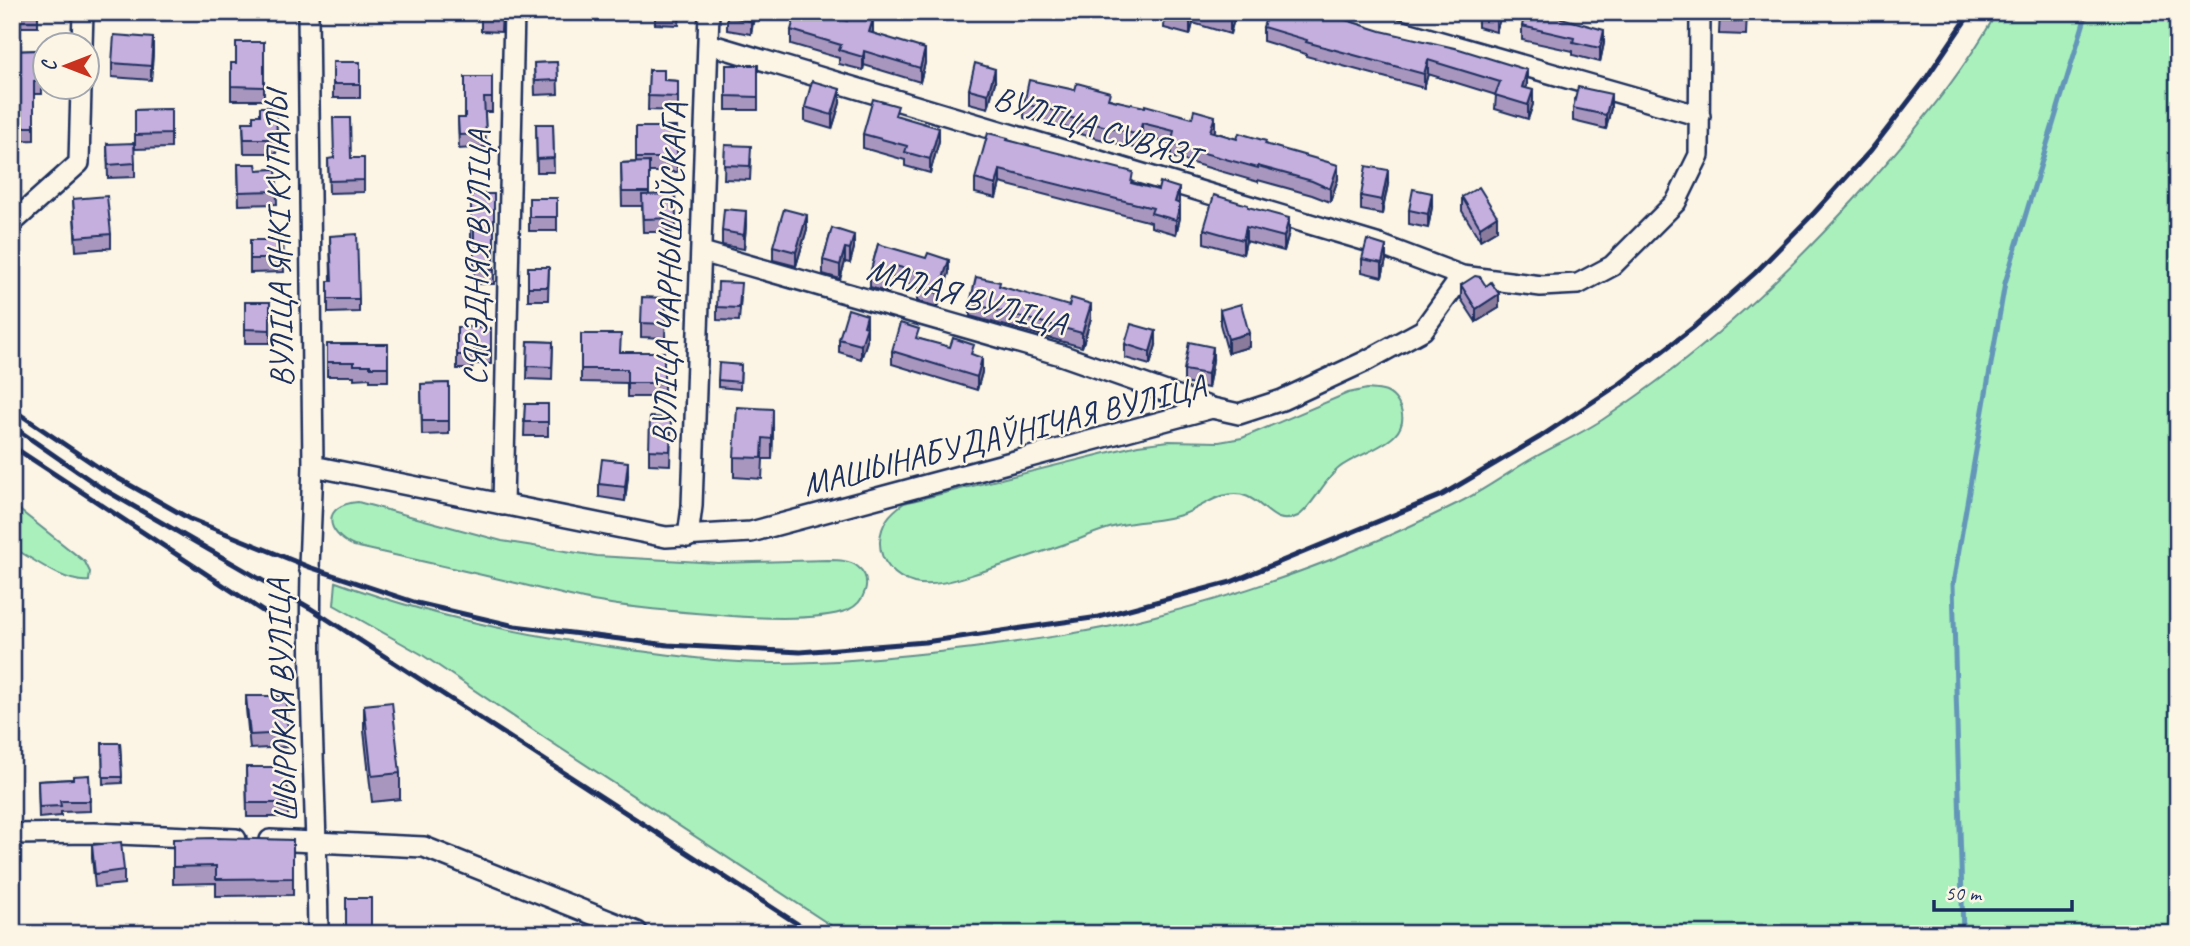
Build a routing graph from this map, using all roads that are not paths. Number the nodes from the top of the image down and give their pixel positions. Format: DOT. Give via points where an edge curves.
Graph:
graph roads {
  1 [pos="83,12"];
  2 [pos="308,12"];
  3 [pos="514,12"];
  4 [pos="709,12"];
  5 [pos="1336,12"];
  6 [pos="1700,12"];
  7 [pos="82,32"];
  8 [pos="709,44"];
  9 [pos="81,102"];
  10 [pos="1700,116"];
  11 [pos="12,223"];
  12 [pos="702,251"];
  13 [pos="1462,276"];
  14 [pos="1212,408"];
  15 [pos="313,466"];
  16 [pos="503,505"];
  17 [pos="688,537"];
  18 [pos="12,834"];
  19 [pos="317,842"];
  20 [pos="637,932"];
  21 [pos="318,934"];
  1 -- 7 [label="street"];
  2 -- 15 [label="street, ВУЛІЦА ЯНКІ КУПАЛЫ"];
  3 -- 16 [label="street, СЯРЭДНЯЯ ВУЛІЦА"];
  4 -- 8 [label="street, ВУЛІЦА ЧАРНЫШЭЎСКАГА"];
  5 -- 10 [label="street"];
  6 -- 10 [label="street"];
  8 -- 12 [label="street, ВУЛІЦА ЧАРНЫШЭЎСКАГА"];
  8 -- 13 [label="street, ВУЛІЦА СУВЯЗІ" via="1380,245"];
  9 -- 11 [label="street" via="79,163"];
  10 -- 13 [label="street" via="1699,155 1676,202 1612,266 1578,284 1566,285"];
  12 -- 14 [label="street, МАЛАЯ ВУЛІЦА" via="1061,355"];
  12 -- 17 [label="street, ВУЛІЦА ЧАРНЫШЭЎСКАГА"];
  13 -- 14 [label="street, МАШЫНАБУДАЎНІЧАЯ ВУЛІЦА" via="1423,330 1364,362 1282,400 1239,414"];
  14 -- 17 [label="street, МАШЫНАБУДАЎНІЧАЯ ВУЛІЦА" via="751,532"];
  15 -- 16 [label="street, МАШЫНАБУДАЎНІЧАЯ ВУЛІЦА"];
  15 -- 19 [label="street, ШЫРОКАЯ ВУЛІЦА" via="311,692"];
  16 -- 17 [label="street, МАШЫНАБУДАЎНІЧАЯ ВУЛІЦА" via="666,537"];
  18 -- 19 [label="street"];
  19 -- 20 [label="street" via="424,847"];
  19 -- 21 [label="street, ШЫРОКАЯ ВУЛІЦА"];
}
